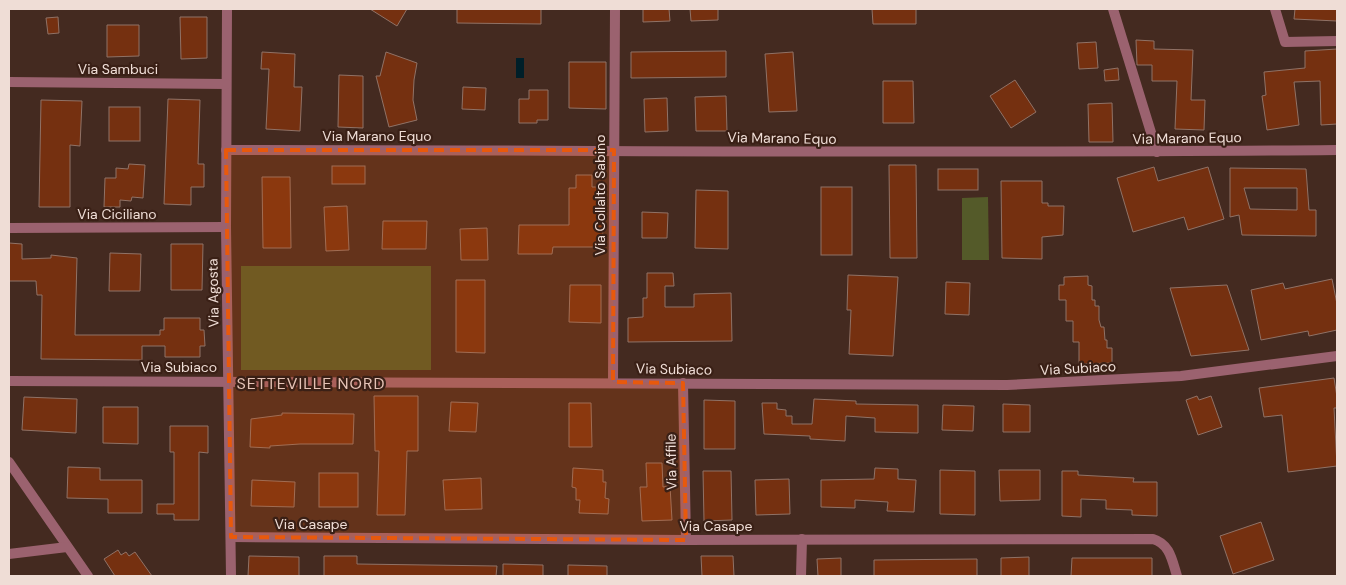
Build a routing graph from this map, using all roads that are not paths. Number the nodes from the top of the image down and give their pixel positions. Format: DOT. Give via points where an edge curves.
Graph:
graph roads {
  1 [pos="227,9"];
  2 [pos="615,9"];
  3 [pos="1113,9"];
  4 [pos="1275,9"];
  5 [pos="1337,41"];
  6 [pos="9,82"];
  7 [pos="226,84"];
  8 [pos="226,150"];
  9 [pos="614,150"];
  10 [pos="1337,150"];
  11 [pos="1157,152"];
  12 [pos="226,227"];
  13 [pos="9,228"];
  14 [pos="1337,356"];
  15 [pos="9,381"];
  16 [pos="228,381"];
  17 [pos="613,382"];
  18 [pos="683,383"];
  19 [pos="9,462"];
  20 [pos="231,537"];
  21 [pos="802,539"];
  22 [pos="686,540"];
  23 [pos="67,547"];
  24 [pos="9,554"];
  25 [pos="88,576"];
  26 [pos="231,576"];
  27 [pos="802,576"];
  28 [pos="1177,576"];
  1 -- 7 [label="street, Via Agosta"];
  2 -- 9 [label="street, Via Collalto Sabino"];
  3 -- 11 [label="street"];
  4 -- 5 [label="street" via="1285,42"];
  6 -- 7 [label="street, Via Sambuci"];
  7 -- 8 [label="street, Via Agosta"];
  8 -- 9 [label="street, Via Marano Equo"];
  8 -- 12 [label="street, Via Agosta"];
  9 -- 11 [label="street, Via Marano Equo"];
  9 -- 17 [label="street, Via Collalto Sabino"];
  10 -- 11 [label="street, Via Marano Equo"];
  12 -- 13 [label="street, Via Ciciliano"];
  12 -- 16 [label="street, Via Agosta"];
  14 -- 18 [label="street, Via Subiaco" via="1181,376 1062,383"];
  15 -- 16 [label="street, Via Subiaco"];
  16 -- 17 [label="street, Via Subiaco"];
  16 -- 20 [label="street, Via Agosta"];
  17 -- 18 [label="street, Via Subiaco"];
  18 -- 22 [label="street, Via Affile"];
  19 -- 23 [label="street"];
  20 -- 22 [label="street, Via Casape"];
  20 -- 26 [label="street, Via Agosta"];
  21 -- 22 [label="street, Via Casape"];
  21 -- 27 [label="street"];
  21 -- 28 [label="street, Via Casape" via="1153,539 1162,542 1168,550"];
  23 -- 24 [label="street"];
  23 -- 25 [label="street"];
}
